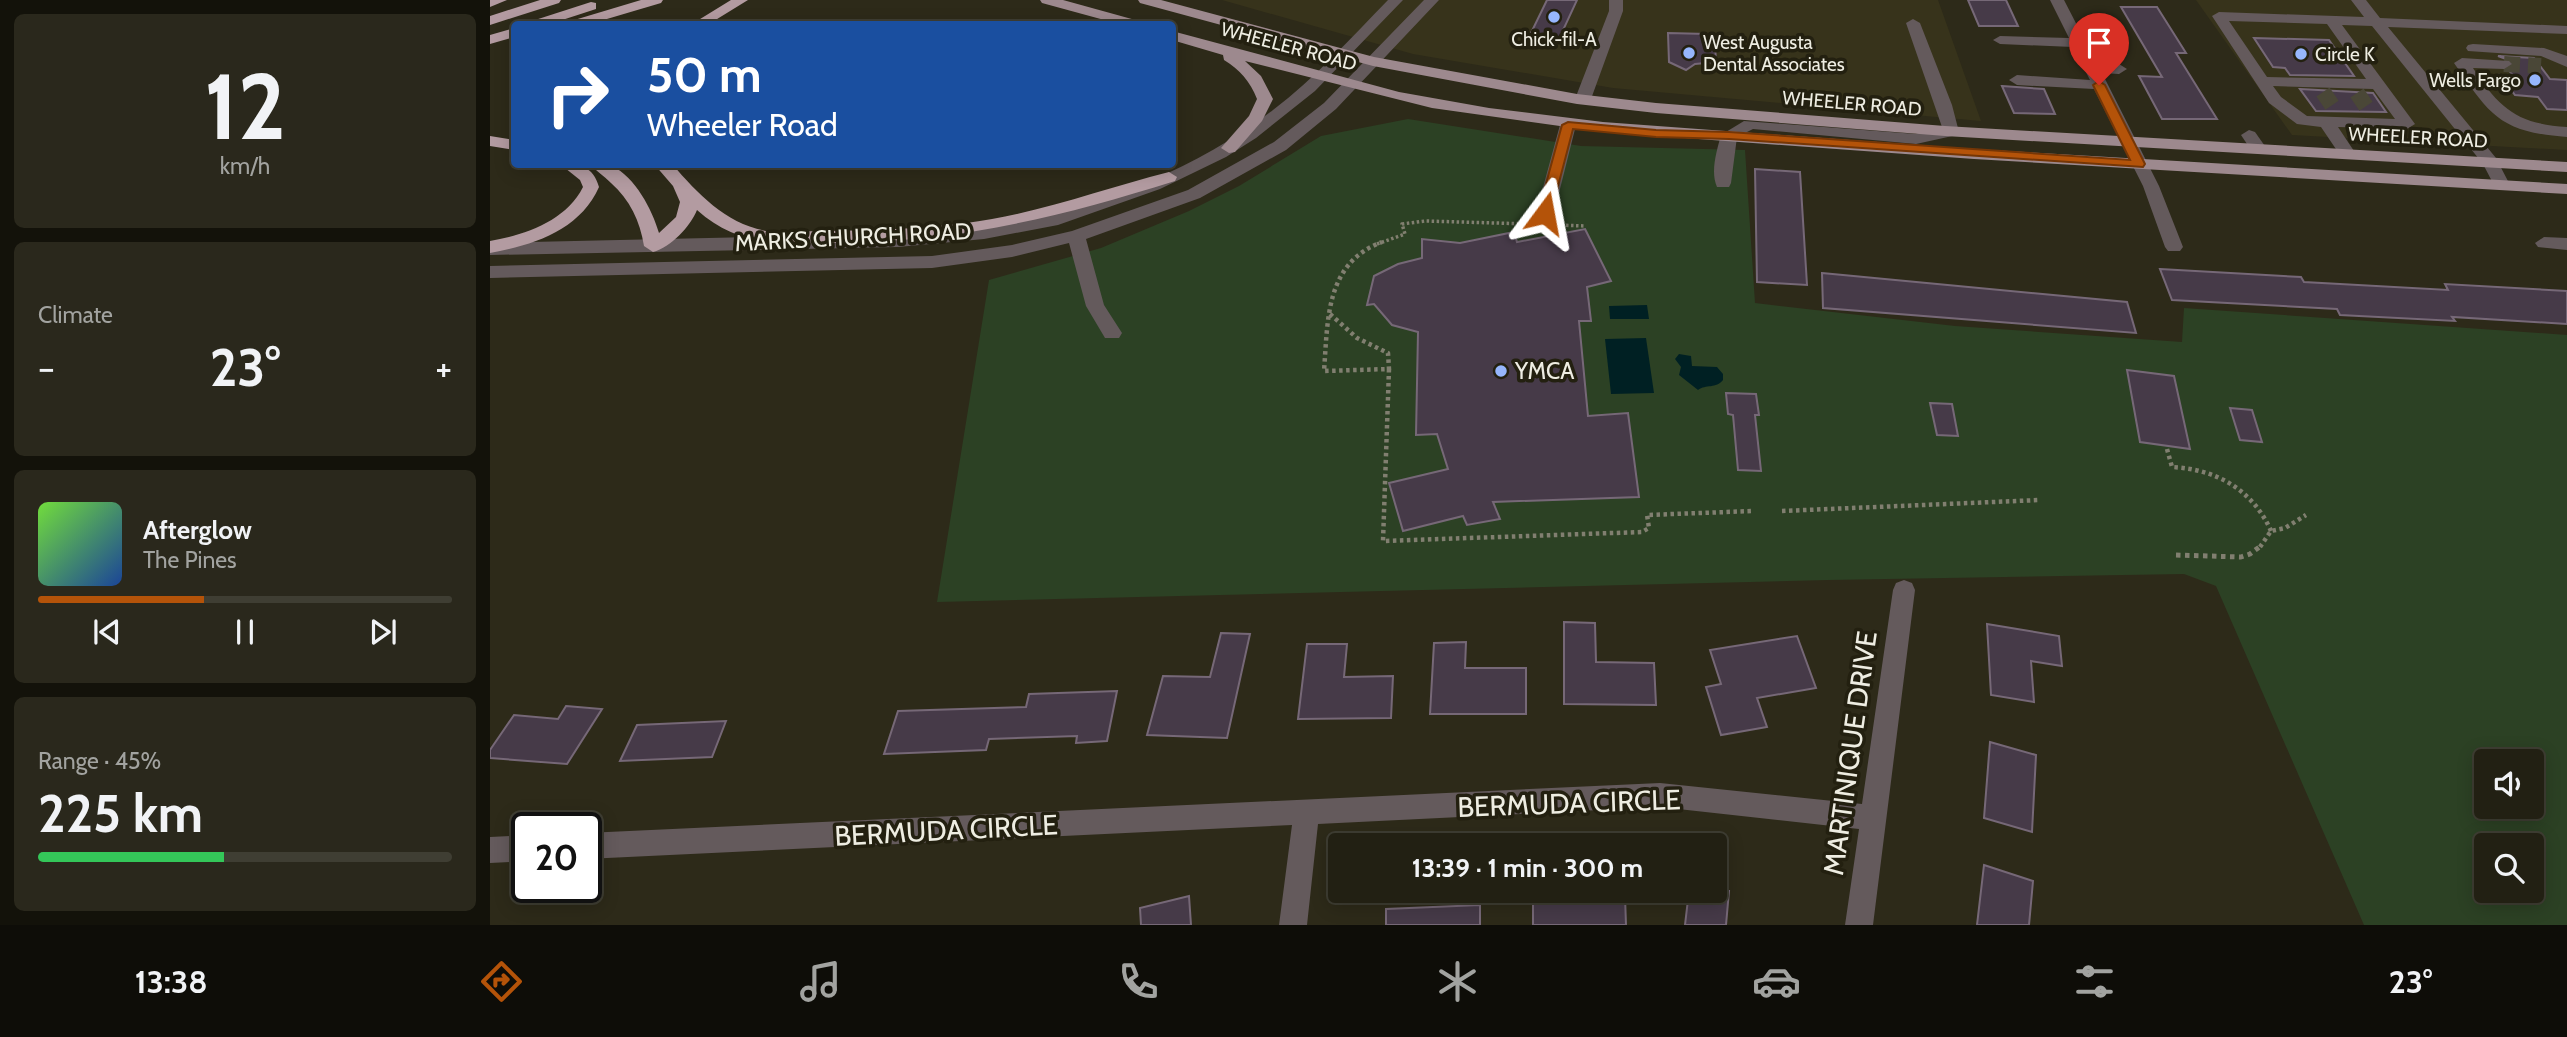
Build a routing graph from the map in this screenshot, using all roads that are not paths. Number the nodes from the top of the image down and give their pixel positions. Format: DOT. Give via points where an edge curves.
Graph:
graph roads {
  1 [pos="500,0"];
  2 [pos="554,0"];
  3 [pos="611,0"];
  4 [pos="656,0"];
  5 [pos="741,0"];
  6 [pos="1047,0"];
  7 [pos="1145,0"];
  8 [pos="1396,0"];
  9 [pos="1432,0"];
  10 [pos="1616,0"];
  11 [pos="2057,0"];
  12 [pos="2209,0"];
  13 [pos="2358,0"];
  14 [pos="490,3"];
  15 [pos="2219,16"];
  16 [pos="2331,20"];
  17 [pos="2374,20"];
  18 [pos="490,21"];
  19 [pos="546,21"];
  20 [pos="586,21"];
  21 [pos="704,21"];
  22 [pos="1123,21"];
  23 [pos="1913,23"];
  24 [pos="2457,24"];
  25 [pos="2567,30"];
  26 [pos="511,33"];
  27 [pos="1176,36"];
  28 [pos="490,40"];
  29 [pos="2000,40"];
  30 [pos="2078,43"];
  31 [pos="511,44"];
  32 [pos="1212,47"];
  33 [pos="2473,48"];
  34 [pos="490,51"];
  35 [pos="1346,53"];
  36 [pos="1373,61"];
  37 [pos="2567,62"];
  38 [pos="2462,63"];
  39 [pos="2504,64"];
  40 [pos="2541,66"];
  41 [pos="2090,68"];
  42 [pos="2567,68"];
  43 [pos="2119,69"];
  44 [pos="1319,78"];
  45 [pos="2260,78"];
  46 [pos="2017,80"];
  47 [pos="2375,80"];
  48 [pos="1351,85"];
  49 [pos="2099,85"];
  50 [pos="1583,99"];
  51 [pos="2336,118"];
  52 [pos="1568,125"];
  53 [pos="490,131"];
  54 [pos="1948,132"];
  55 [pos="2567,132"];
  56 [pos="511,133"];
  57 [pos="1729,135"];
  58 [pos="2249,135"];
  59 [pos="490,141"];
  60 [pos="2127,142"];
  61 [pos="511,144"];
  62 [pos="1229,148"];
  63 [pos="2259,149"];
  64 [pos="2348,154"];
  65 [pos="2490,162"];
  66 [pos="2139,164"];
  67 [pos="2567,167"];
  68 [pos="574,168"];
  69 [pos="603,168"];
  70 [pos="665,168"];
  71 [pos="1170,177"];
  72 [pos="1723,183"];
  73 [pos="681,186"];
  74 [pos="2502,186"];
  75 [pos="2567,189"];
  76 [pos="1541,220"];
  77 [pos="1076,236"];
  78 [pos="2544,243"];
  79 [pos="2567,244"];
  80 [pos="653,246"];
  81 [pos="2174,247"];
  82 [pos="490,248"];
  83 [pos="641,268"];
  84 [pos="490,272"];
  85 [pos="1112,334"];
  86 [pos="1904,590"];
  87 [pos="1306,814"];
  88 [pos="1873,818"];
  89 [pos="602,845"];
  90 [pos="511,849"];
  91 [pos="490,850"];
  92 [pos="1293,925"];
  93 [pos="1859,925"];
  1 -- 14 [label="highway"];
  2 -- 18 [label="highway"];
  3 -- 19 [label="highway"];
  4 -- 20 [label="highway"];
  5 -- 21 [label="highway"];
  6 -- 22 [label="main road"];
  7 -- 35 [label="main road, WHEELER ROAD"];
  8 -- 35 [label="street, MARKS CHURCH ROAD"];
  9 -- 36 [label="street, MARKS CHURCH ROAD"];
  10 -- 50 [label="street"];
  11 -- 30 [label="street"];
  12 -- 15 [label="street"];
  13 -- 17 [label="street"];
  15 -- 16 [label="street"];
  15 -- 45 [label="street"];
  16 -- 17 [label="street"];
  16 -- 47 [label="street"];
  17 -- 24 [label="street"];
  17 -- 65 [label="street"];
  23 -- 54 [label="street" via="1944,105"];
  24 -- 25 [label="street"];
  24 -- 33 [label="street"];
  26 -- 28 [label="highway"];
  27 -- 32 [label="main road, WHEELER ROAD"];
  29 -- 30 [label="street"];
  30 -- 41 [label="street"];
  31 -- 34 [label="highway"];
  32 -- 44 [label="main road, WHEELER ROAD"];
  32 -- 62 [label="main road" via="1246,67 1259,82 1265,99 1256,118"];
  33 -- 37 [label="street" via="2544,52"];
  33 -- 38 [label="street"];
  35 -- 36 [label="main road, WHEELER ROAD"];
  35 -- 44 [label="street, MARKS CHURCH ROAD"];
  36 -- 48 [label="street, MARKS CHURCH ROAD"];
  36 -- 50 [label="main road, WHEELER ROAD"];
  38 -- 39 [label="street"];
  38 -- 55 [label="street" via="2494,108 2544,131"];
  40 -- 42 [label="street"];
  41 -- 43 [label="street"];
  41 -- 49 [label="street"];
  44 -- 48 [label="main road, WHEELER ROAD"];
  44 -- 62 [label="street, MARKS CHURCH ROAD"];
  45 -- 47 [label="street" via="2319,88 2353,88"];
  45 -- 47 [label="street" via="2262,61 2246,37 2250,30 2324,33 2356,69"];
  45 -- 51 [label="street" via="2274,100 2303,121"];
  46 -- 49 [label="street"];
  47 -- 51 [label="street" via="2407,124 2375,117"];
  48 -- 52 [label="main road, WHEELER ROAD"];
  48 -- 77 [label="street, MARKS CHURCH ROAD" via="1305,128 1226,178 1161,208"];
  49 -- 60 [label="street"];
  50 -- 54 [label="main road, WHEELER ROAD"];
  51 -- 64 [label="street"];
  52 -- 57 [label="main road, WHEELER ROAD" via="1656,134"];
  52 -- 76 [label="street"];
  53 -- 56 [label="highway"];
  54 -- 57 [label="street" via="1916,139 1750,124"];
  54 -- 60 [label="main road, WHEELER ROAD"];
  57 -- 66 [label="main road, WHEELER ROAD"];
  57 -- 72 [label="street"];
  58 -- 63 [label="street"];
  59 -- 61 [label="highway"];
  60 -- 63 [label="main road, WHEELER ROAD"];
  60 -- 66 [label="street"];
  62 -- 71 [label="street, MARKS CHURCH ROAD"];
  63 -- 64 [label="main road, WHEELER ROAD"];
  64 -- 65 [label="main road, WHEELER ROAD"];
  65 -- 67 [label="main road, WHEELER ROAD"];
  65 -- 74 [label="street"];
  66 -- 74 [label="main road, WHEELER ROAD"];
  66 -- 81 [label="street"];
  68 -- 82 [label="highway" via="588,177 591,187 586,198 540,233"];
  69 -- 80 [label="highway" via="633,194 652,231"];
  70 -- 73 [label="highway"];
  71 -- 73 [label="highway" via="1059,212 968,229 772,238 735,231"];
  71 -- 80 [label="street, MARKS CHURCH ROAD" via="1068,216 936,239"];
  73 -- 80 [label="highway" via="688,213"];
  74 -- 75 [label="main road, WHEELER ROAD"];
  77 -- 83 [label="street, MARKS CHURCH ROAD" via="932,262"];
  77 -- 85 [label="street" via="1095,306"];
  78 -- 79 [label="street"];
  80 -- 82 [label="street, MARKS CHURCH ROAD"];
  80 -- 83 [label="street"];
  83 -- 84 [label="street, MARKS CHURCH ROAD"];
  86 -- 88 [label="street, MARTINIQUE DRIVE"];
  87 -- 88 [label="street, BERMUDA CIRCLE" via="1660,795"];
  87 -- 89 [label="street, BERMUDA CIRCLE"];
  87 -- 92 [label="street"];
  88 -- 93 [label="street, MARTINIQUE DRIVE"];
  90 -- 91 [label="street"];
}
